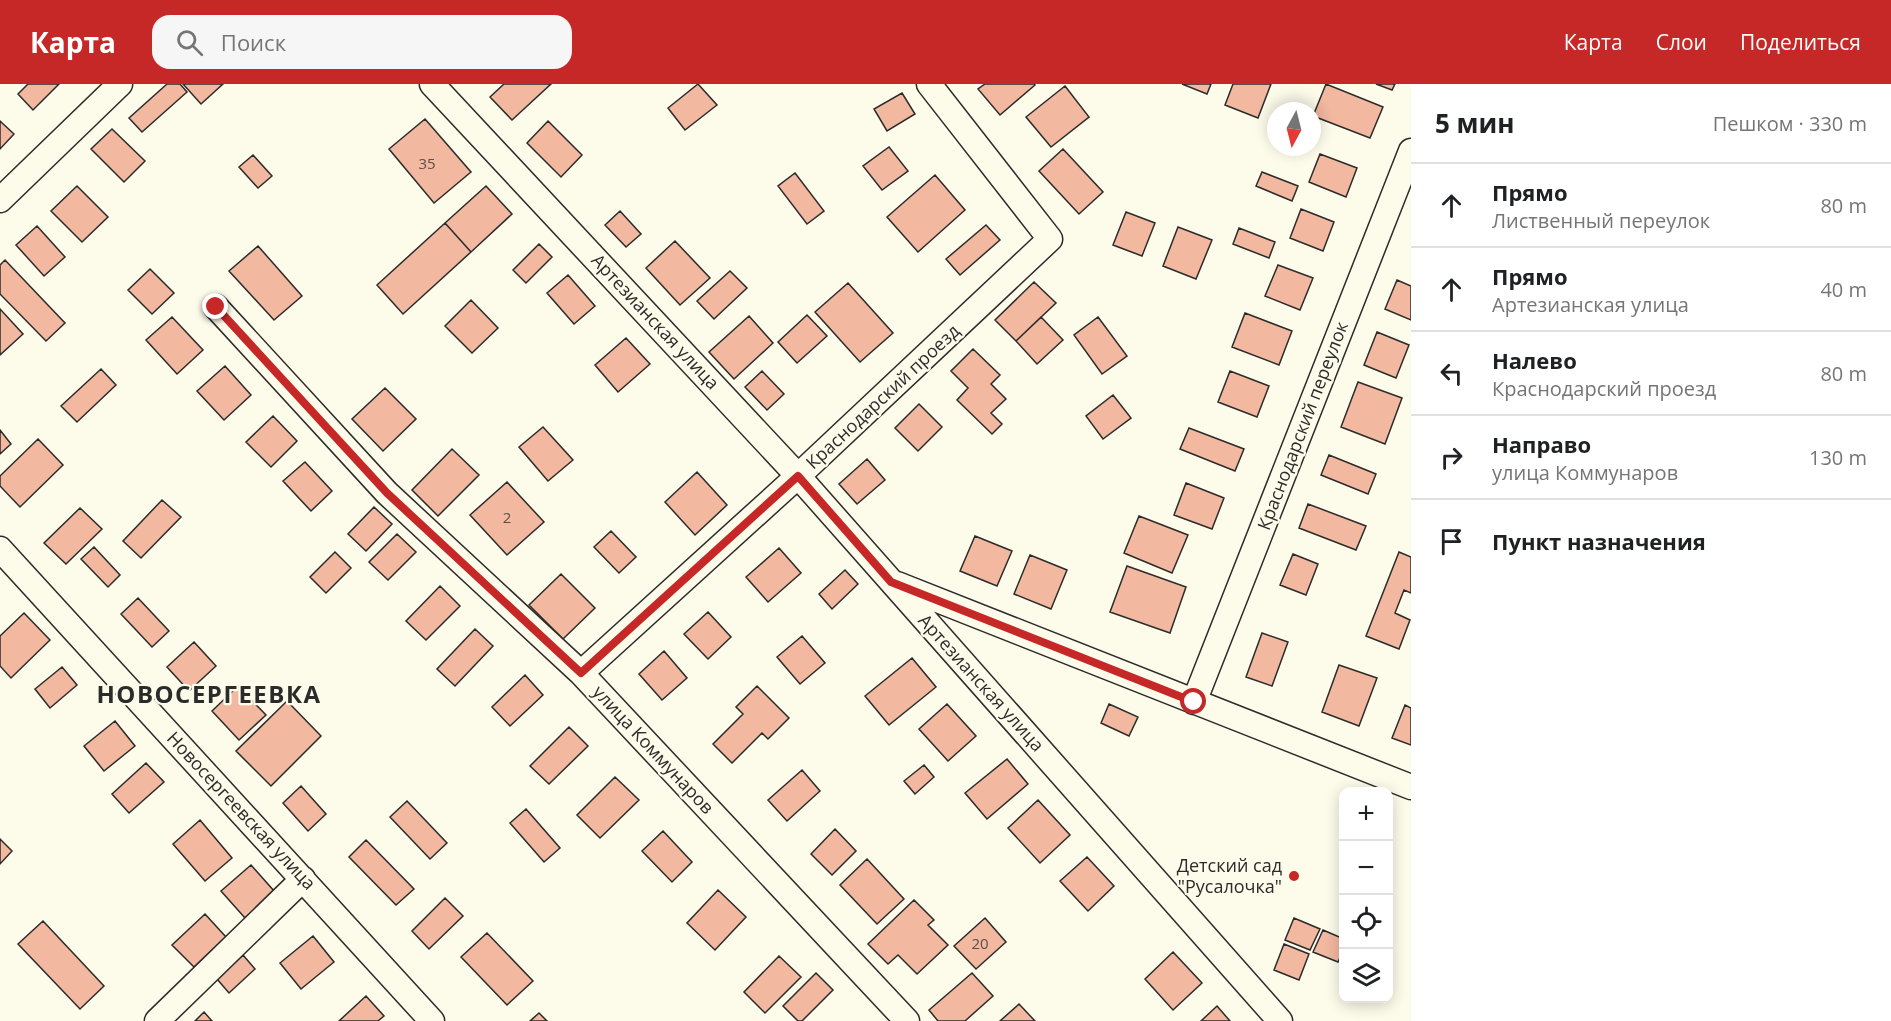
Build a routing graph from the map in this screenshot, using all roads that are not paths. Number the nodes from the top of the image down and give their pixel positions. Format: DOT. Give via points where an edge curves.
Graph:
graph roads {
  1 [pos="120,84"];
  2 [pos="432,84"];
  3 [pos="929,84"];
  4 [pos="1411,151"];
  5 [pos="0,200"];
  6 [pos="216,307"];
  7 [pos="798,476"];
  8 [pos="0,549"];
  9 [pos="891,582"];
  10 [pos="581,673"];
  11 [pos="1194,702"];
  12 [pos="1411,787"];
  13 [pos="303,879"];
  14 [pos="157,1021"];
  15 [pos="432,1021"];
  16 [pos="907,1021"];
  17 [pos="1280,1021"];
  1 -- 5 [label="street"];
  2 -- 7 [label="street, Артезианская улица"];
  3 -- 7 [label="street, Краснодарский проезд" via="1050,239"];
  4 -- 11 [label="street, Краснодарский переулок"];
  6 -- 10 [label="street, улица Коммунаров" via="387,493"];
  7 -- 9 [label="street, Артезианская улица"];
  7 -- 10 [label="street, Краснодарский проезд"];
  8 -- 13 [label="street, Новосергеевская улица"];
  9 -- 11 [label="street"];
  9 -- 17 [label="street, Артезианская улица"];
  10 -- 16 [label="street, улица Коммунаров"];
  11 -- 12 [label="street"];
  13 -- 14 [label="street"];
  13 -- 15 [label="street, Новосергеевская улица"];
}
